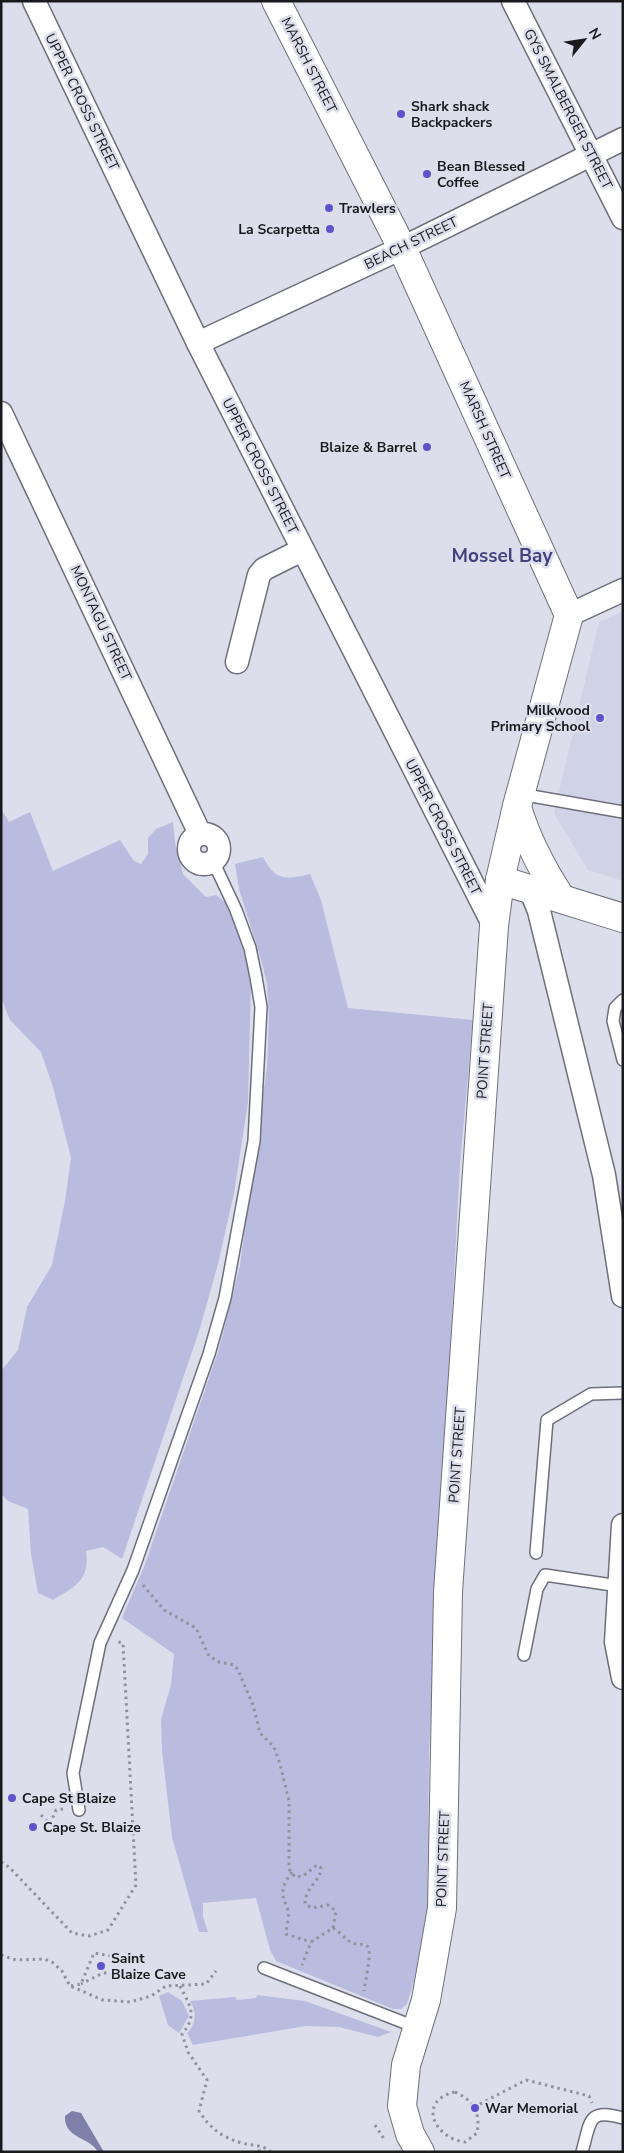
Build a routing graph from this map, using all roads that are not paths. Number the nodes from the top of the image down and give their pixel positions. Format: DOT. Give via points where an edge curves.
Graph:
graph roads {
  1 [pos="34,1"];
  2 [pos="276,1"];
  3 [pos="513,1"];
  4 [pos="623,139"];
  5 [pos="592,156"];
  6 [pos="623,218"];
  7 [pos="402,248"];
  8 [pos="198,344"];
  9 [pos="1,413"];
  10 [pos="302,550"];
  11 [pos="623,590"];
  12 [pos="569,615"];
  13 [pos="237,662"];
  14 [pos="518,800"];
  15 [pos="623,812"];
  16 [pos="526,836"];
  17 [pos="213,861"];
  18 [pos="500,880"];
  19 [pos="531,891"];
  20 [pos="561,898"];
  21 [pos="623,918"];
  22 [pos="494,926"];
  23 [pos="623,1000"];
  24 [pos="623,1060"];
  25 [pos="623,1296"];
  26 [pos="623,1393"];
  27 [pos="623,1525"];
  28 [pos="536,1553"];
  29 [pos="619,1586"];
  30 [pos="524,1655"];
  31 [pos="623,1678"];
  32 [pos="78,1810"];
  33 [pos="264,1968"];
  34 [pos="418,2028"];
  35 [pos="623,2118"];
  36 [pos="420,2152"];
  37 [pos="582,2152"];
  1 -- 8 [label="street, UPPER CROSS STREET"];
  2 -- 7 [label="street, MARSH STREET"];
  3 -- 5 [label="street, GYS SMALBERGER STREET"];
  4 -- 5 [label="street, BEACH STREET"];
  5 -- 6 [label="street, GYS SMALBERGER STREET"];
  5 -- 7 [label="street, BEACH STREET"];
  7 -- 8 [label="street, BEACH STREET"];
  7 -- 12 [label="street, MARSH STREET"];
  8 -- 10 [label="street, UPPER CROSS STREET"];
  9 -- 17 [label="street, MONTAGU STREET" via="200,834 190,842 190,855 200,864"];
  10 -- 13 [label="street" via="264,569 259,575"];
  10 -- 22 [label="street, UPPER CROSS STREET"];
  11 -- 12 [label="street"];
  12 -- 14 [label="street"];
  14 -- 15 [label="lane"];
  14 -- 16 [label="street"];
  14 -- 18 [label="street"];
  16 -- 19 [label="street"];
  16 -- 20 [label="street"];
  17 -- 32 [label="lane" via="250,948 256,977 260,1008 254,1141 223,1307 209,1354 133,1570 102,1639 72,1773"];
  18 -- 19 [label="street"];
  18 -- 22 [label="street, POINT STREET"];
  19 -- 20 [label="street"];
  19 -- 25 [label="street" via="539,912 604,1175"];
  20 -- 21 [label="street"];
  22 -- 34 [label="street, POINT STREET" via="448,1592 442,1908"];
  23 -- 24 [label="lane" via="615,1008 614,1021"];
  26 -- 28 [label="lane" via="591,1394 547,1420"];
  27 -- 29 [label="street"];
  29 -- 30 [label="lane" via="545,1575 537,1589"];
  29 -- 31 [label="street" via="616,1642"];
  33 -- 34 [label="lane"];
  34 -- 36 [label="street, POINT STREET" via="406,2065 402,2108"];
  35 -- 37 [label="lane" via="598,2114 590,2122"];
}
